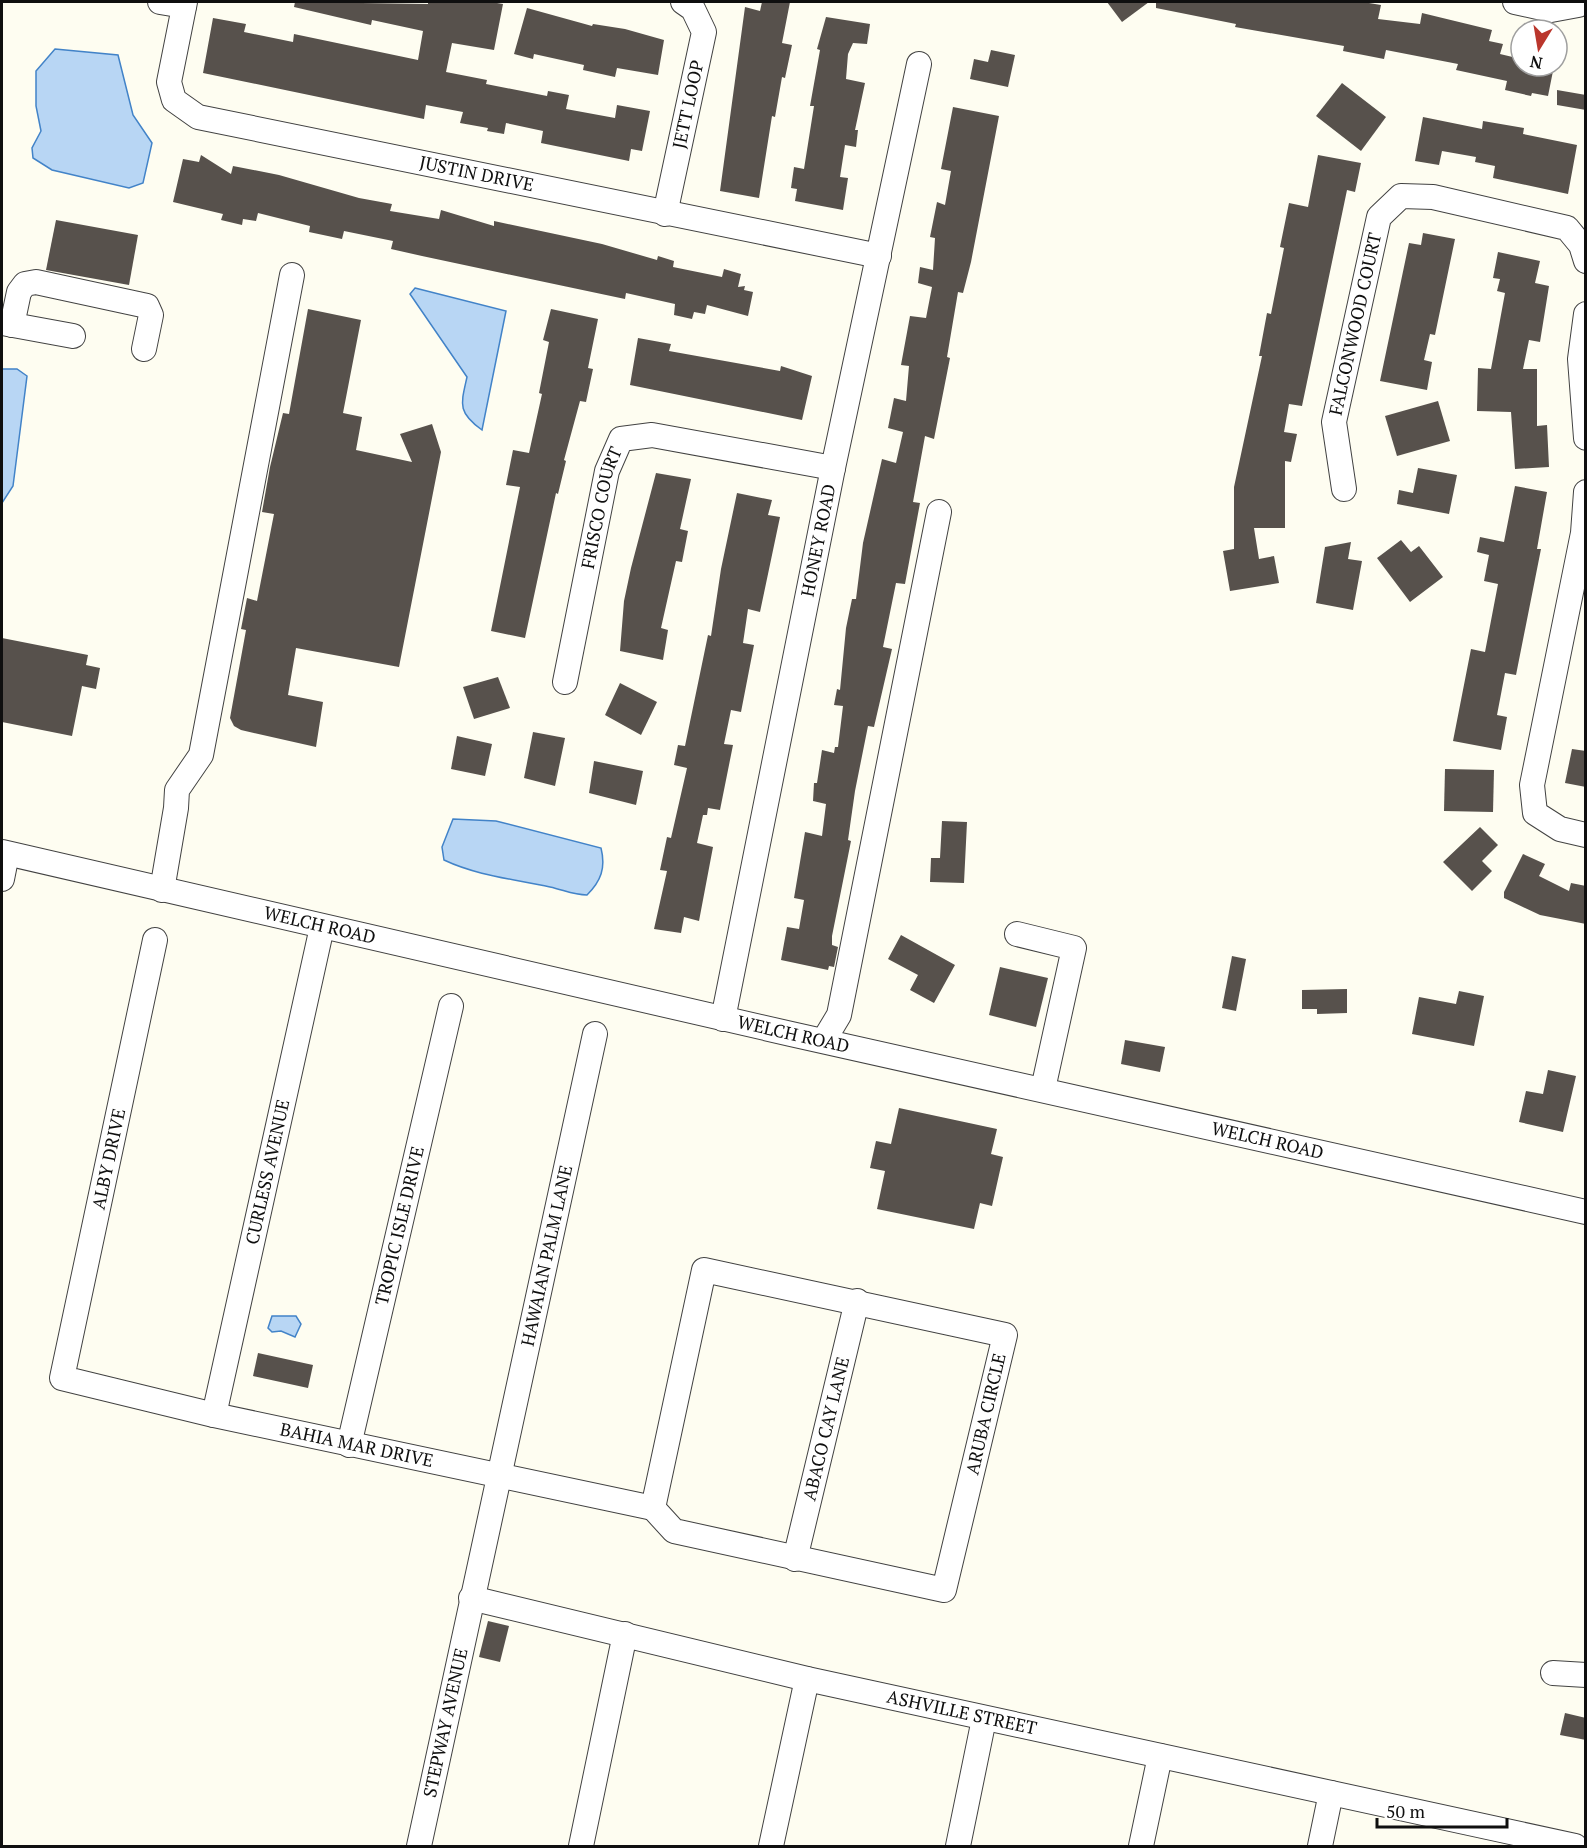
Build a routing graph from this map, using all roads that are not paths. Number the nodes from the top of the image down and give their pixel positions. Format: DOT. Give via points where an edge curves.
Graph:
graph roads {
  1 [pos="160,2"];
  2 [pos="683,2"];
  3 [pos="1515,2"];
  4 [pos="1581,2"];
  5 [pos="184,4"];
  6 [pos="919,64"];
  7 [pos="665,214"];
  8 [pos="879,256"];
  9 [pos="1586,261"];
  10 [pos="292,275"];
  11 [pos="1586,314"];
  12 [pos="7,324"];
  13 [pos="73,336"];
  14 [pos="144,349"];
  15 [pos="1585,387"];
  16 [pos="1586,438"];
  17 [pos="833,468"];
  18 [pos="1344,489"];
  19 [pos="1586,492"];
  20 [pos="939,512"];
  21 [pos="1576,607"];
  22 [pos="565,682"];
  23 [pos="1586,834"];
  24 [pos="4,853"];
  25 [pos="2,879"];
  26 [pos="162,890"];
  27 [pos="322,927"];
  28 [pos="1017,934"];
  29 [pos="155,940"];
  30 [pos="451,1006"];
  31 [pos="723,1019"];
  32 [pos="595,1034"];
  33 [pos="824,1040"];
  34 [pos="1043,1089"];
  35 [pos="1586,1212"];
  36 [pos="857,1301"];
  37 [pos="63,1378"];
  38 [pos="214,1415"];
  39 [pos="349,1445"];
  40 [pos="500,1477"];
  41 [pos="653,1508"];
  42 [pos="795,1559"];
  43 [pos="471,1598"];
  44 [pos="625,1634"];
  45 [pos="1554,1673"];
  46 [pos="1586,1675"];
  47 [pos="807,1679"];
  48 [pos="984,1719"];
  49 [pos="1160,1756"];
  50 [pos="1331,1792"];
  51 [pos="1501,1839"];
  52 [pos="419,1846"];
  53 [pos="581,1846"];
  54 [pos="771,1846"];
  55 [pos="958,1846"];
  56 [pos="1141,1846"];
  57 [pos="1320,1846"];
  58 [pos="1575,1846"];
  1 -- 5 [label="street"];
  2 -- 7 [label="street, JETT LOOP" via="693,9 704,32"];
  3 -- 4 [label="street" via="1551,10"];
  5 -- 7 [label="street, JUSTIN DRIVE" via="169,82 174,100 198,117"];
  6 -- 8 [label="street, HONEY ROAD"];
  7 -- 8 [label="street, JUSTIN DRIVE"];
  8 -- 17 [label="street, HONEY ROAD"];
  9 -- 18 [label="street, FALCONWOOD COURT" via="1581,245 1567,228 1433,197 1401,196 1379,217 1334,422"];
  10 -- 26 [label="street" via="201,755 177,790"];
  11 -- 15 [label="street" via="1580,359"];
  12 -- 13 [label="street"];
  12 -- 14 [label="street" via="19,292 25,284 36,282 147,306 151,315"];
  15 -- 16 [label="street"];
  17 -- 22 [label="street, FRISCO COURT" via="652,435 621,439 607,471"];
  17 -- 31 [label="street, HONEY ROAD"];
  19 -- 21 [label="street"];
  20 -- 33 [label="street" via="839,1015"];
  21 -- 23 [label="street" via="1532,785 1535,813 1560,829"];
  24 -- 25 [label="street"];
  24 -- 26 [label="street, WELCH ROAD"];
  26 -- 27 [label="street, WELCH ROAD"];
  27 -- 31 [label="street, WELCH ROAD"];
  27 -- 38 [label="street, CURLESS AVENUE"];
  28 -- 34 [label="street" via="1074,948"];
  29 -- 37 [label="street, ALBY DRIVE"];
  30 -- 39 [label="street, TROPIC ISLE DRIVE"];
  31 -- 33 [label="street, WELCH ROAD"];
  32 -- 40 [label="street, HAWAIAN PALM LANE"];
  33 -- 34 [label="street, WELCH ROAD"];
  34 -- 35 [label="street, WELCH ROAD"];
  36 -- 41 [label="street, ARUBA CIRCLE" via="704,1270"];
  36 -- 42 [label="street, ABACO CAY LANE"];
  36 -- 42 [label="street, ARUBA CIRCLE" via="1005,1335 944,1590"];
  37 -- 38 [label="street, BAHIA MAR DRIVE"];
  38 -- 39 [label="street, BAHIA MAR DRIVE"];
  39 -- 40 [label="street, BAHIA MAR DRIVE"];
  40 -- 41 [label="street, BAHIA MAR DRIVE"];
  40 -- 43 [label="street"];
  41 -- 42 [label="street, ARUBA CIRCLE" via="674,1531"];
  43 -- 44 [label="street, ASHVILLE STREET"];
  43 -- 52 [label="street, STEPWAY AVENUE"];
  44 -- 47 [label="street, ASHVILLE STREET"];
  44 -- 53 [label="street"];
  45 -- 46 [label="street"];
  47 -- 48 [label="street, ASHVILLE STREET"];
  47 -- 54 [label="street"];
  48 -- 49 [label="street, ASHVILLE STREET"];
  48 -- 55 [label="street"];
  49 -- 50 [label="street, ASHVILLE STREET"];
  49 -- 56 [label="street"];
  50 -- 51 [label="street, ASHVILLE STREET"];
  50 -- 57 [label="street"];
  51 -- 58 [label="street, ASHVILLE STREET"];
}
